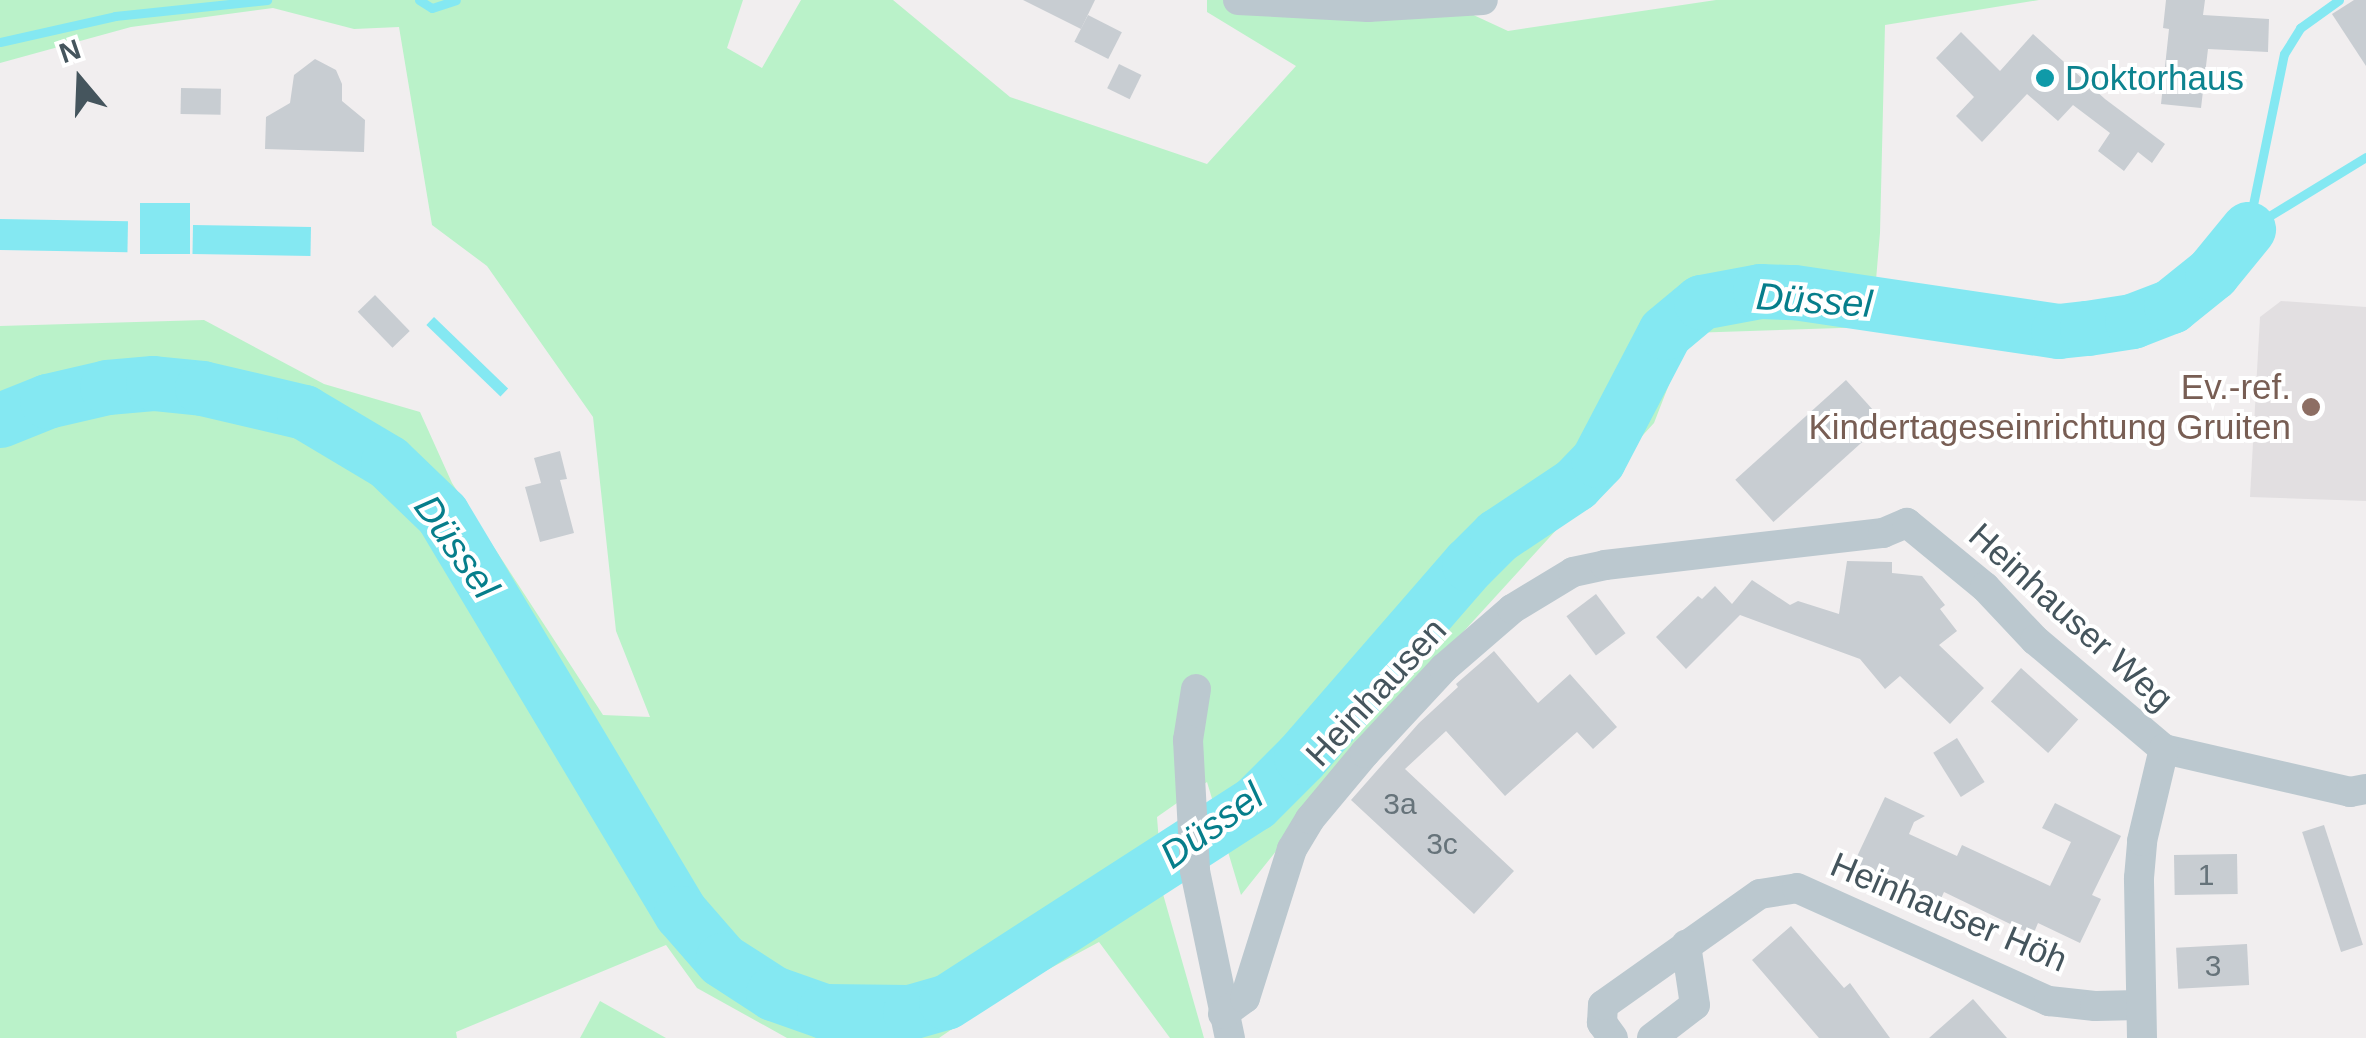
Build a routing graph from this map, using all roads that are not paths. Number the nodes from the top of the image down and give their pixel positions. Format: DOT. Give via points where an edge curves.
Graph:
graph roads {
  1 [pos="1238,0"];
  2 [pos="1482,0"];
  3 [pos="1908,523"];
  4 [pos="1196,690"];
  5 [pos="2164,748"];
  6 [pos="2366,789"];
  7 [pos="1686,945"];
  8 [pos="2140,1005"];
  9 [pos="1226,1026"];
  10 [pos="1613,1038"];
  11 [pos="1652,1038"];
  12 [pos="2142,1038"];
  1 -- 2 [label="street" via="1368,7"];
  3 -- 5 [label="street, Heinhauser Weg"];
  3 -- 9 [label="street, Heinhausen" via="1883,534 1605,565 1544,586 1444,668 1310,818 1278,881 1246,998"];
  4 -- 9 [label="street, Heinhausen" via="1188,800 1195,872"];
  5 -- 6 [label="street, Heinhauser Weg" via="2350,792"];
  5 -- 8 [label="street" via="2138,878"];
  7 -- 8 [label="street, Heinhauser Höh" via="1760,894 1797,888 2048,1000"];
  7 -- 10 [label="street, Heinhauser Höh" via="1602,1005 1602,1023"];
  7 -- 11 [label="street" via="1696,1004"];
  8 -- 12 [label="street"];
}
